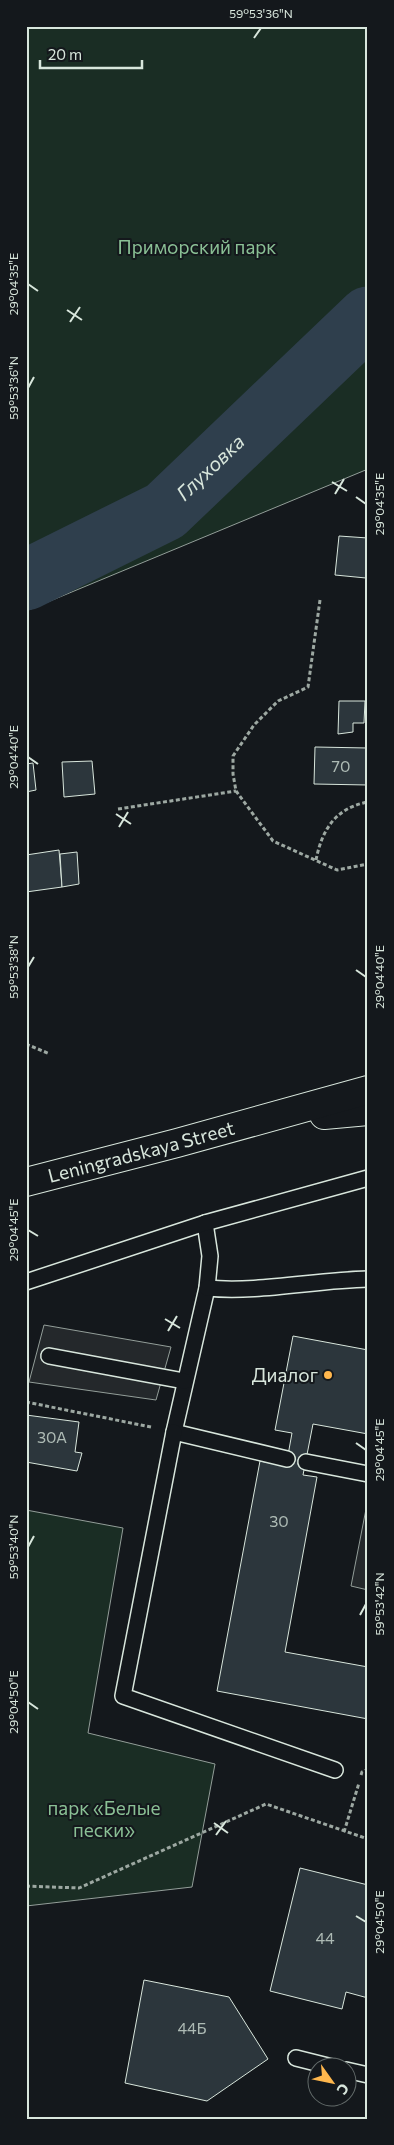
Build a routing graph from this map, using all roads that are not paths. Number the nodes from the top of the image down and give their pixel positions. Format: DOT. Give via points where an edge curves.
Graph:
graph roads {
  1 [pos="368,1090"];
  2 [pos="368,1111"];
  3 [pos="255,1120"];
  4 [pos="368,1178"];
  5 [pos="26,1182"];
  6 [pos="206,1223"];
  7 [pos="368,1280"];
  8 [pos="26,1282"];
  9 [pos="207,1288"];
  10 [pos="49,1356"];
  11 [pos="184,1381"];
  12 [pos="174,1432"];
  13 [pos="288,1459"];
  14 [pos="306,1462"];
  15 [pos="368,1474"];
  16 [pos="335,1770"];
  17 [pos="296,2058"];
  18 [pos="306,2060"];
  1 -- 3 [label="main road, Leningradskaya Street"];
  2 -- 3 [label="main road, Leningradskaya Street"];
  3 -- 5 [label="main road, Leningradskaya Street"];
  4 -- 6 [label="lane"];
  6 -- 8 [label="lane"];
  6 -- 9 [label="lane" via="210,1256"];
  7 -- 9 [label="lane" via="227,1290"];
  9 -- 11 [label="lane"];
  10 -- 11 [label="lane"];
  11 -- 12 [label="lane"];
  12 -- 13 [label="lane"];
  12 -- 16 [label="lane" via="123,1696"];
  14 -- 15 [label="lane"];
  17 -- 18 [label="lane"];
}
